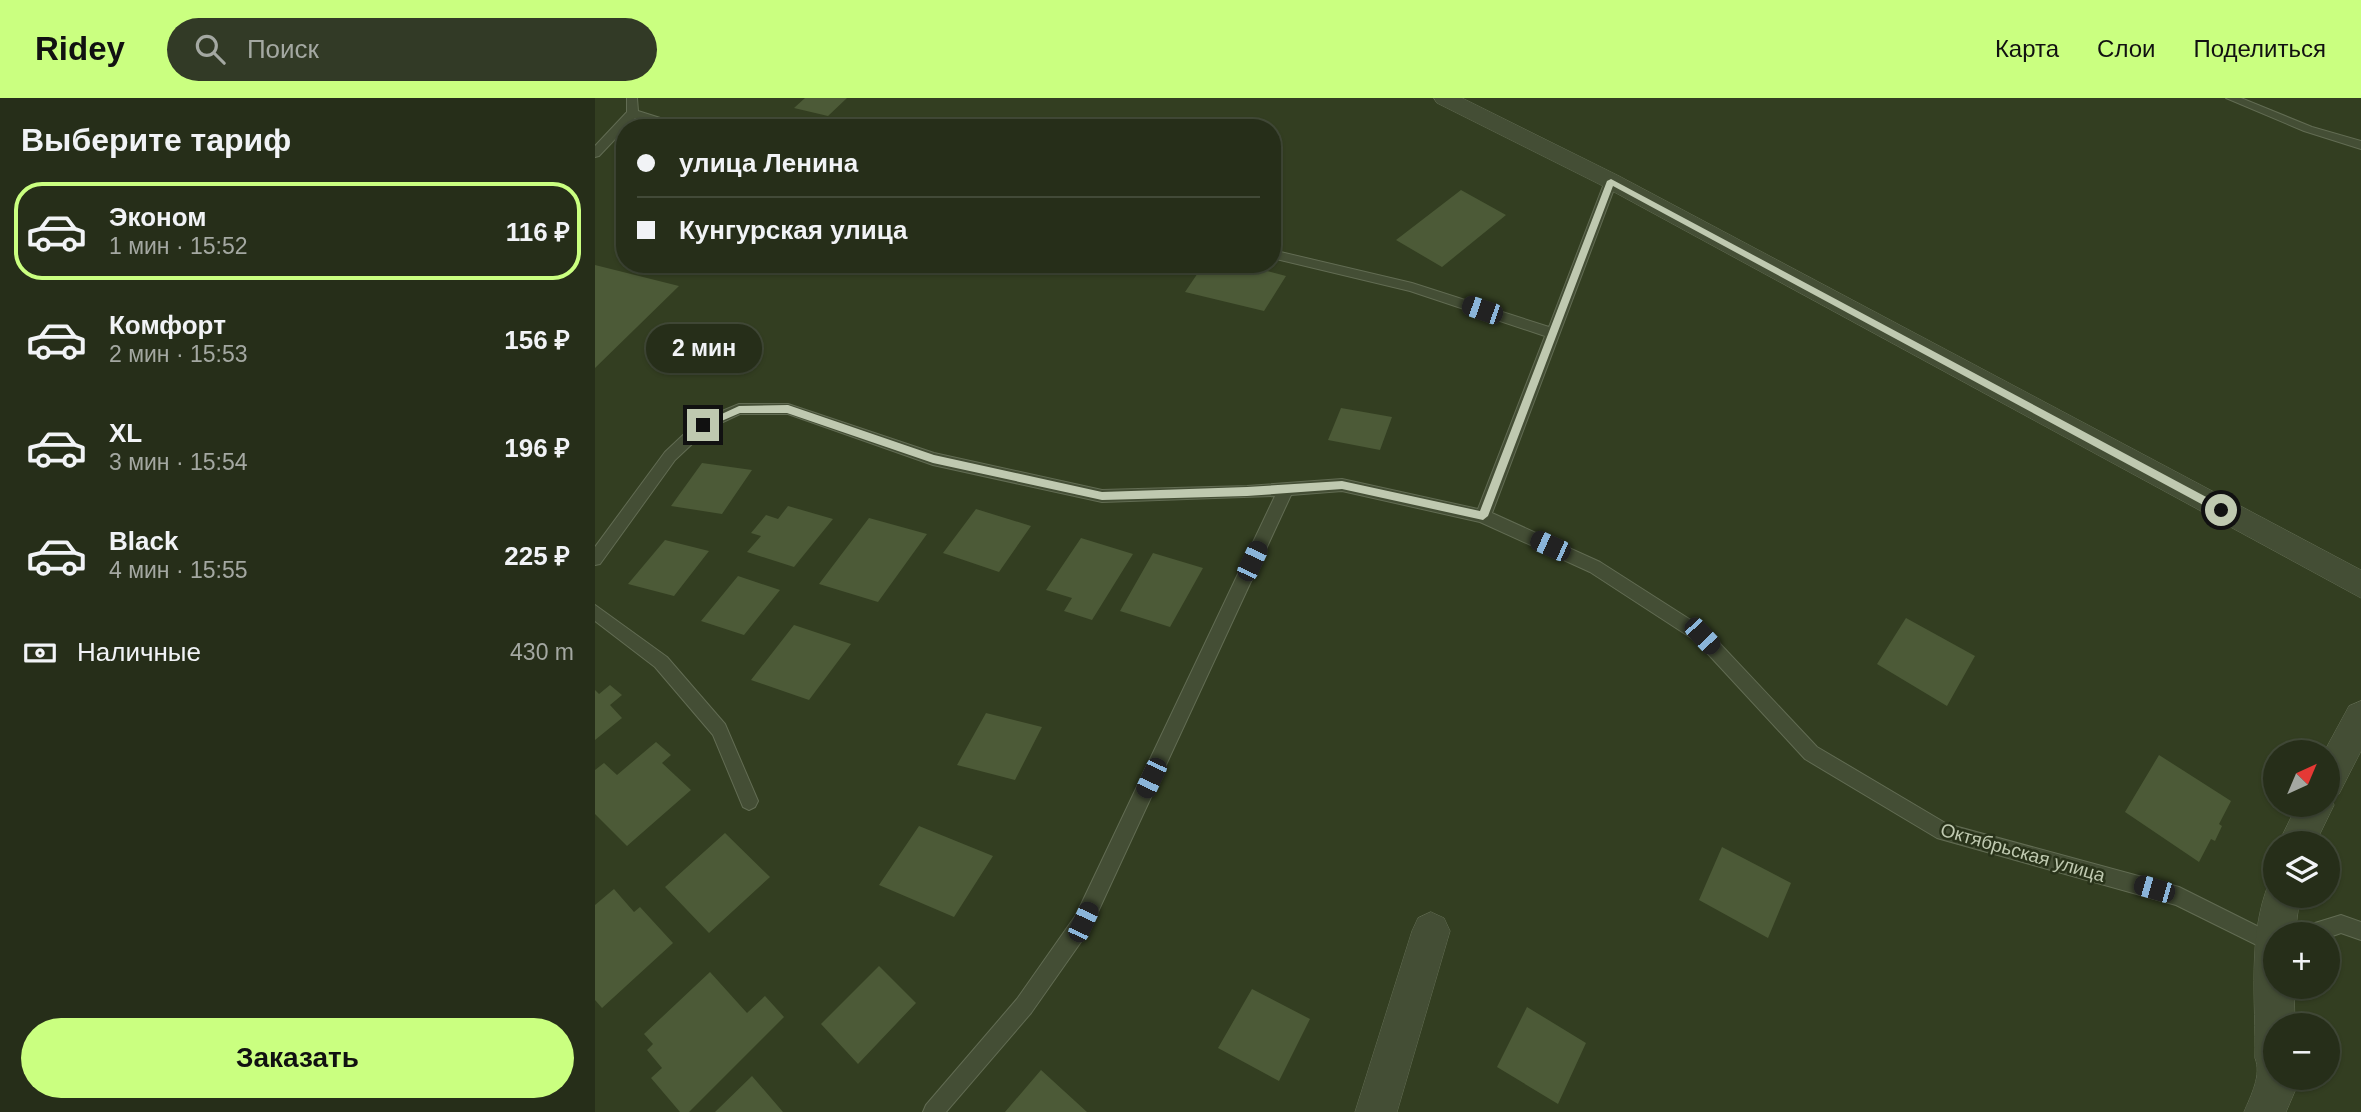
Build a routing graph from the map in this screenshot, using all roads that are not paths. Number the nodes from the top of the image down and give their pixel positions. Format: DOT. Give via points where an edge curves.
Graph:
graph roads {
  1 [pos="632,98"];
  2 [pos="1445,98"];
  3 [pos="2231,98"];
  4 [pos="633,113"];
  5 [pos="627,119"];
  6 [pos="644,119"];
  7 [pos="616,131"];
  8 [pos="2361,145"];
  9 [pos="595,153"];
  10 [pos="1611,181"];
  11 [pos="1281,256"];
  12 [pos="1552,333"];
  13 [pos="1286,489"];
  14 [pos="1483,516"];
  15 [pos="595,559"];
  16 [pos="2355,586"];
  17 [pos="595,611"];
  18 [pos="2361,717"];
  19 [pos="2340,757"];
  20 [pos="749,801"];
  21 [pos="2340,924"];
  22 [pos="1431,931"];
  23 [pos="2361,931"];
  24 [pos="2263,939"];
  25 [pos="2275,1090"];
  26 [pos="933,1112"];
  27 [pos="1376,1112"];
  28 [pos="2265,1112"];
  1 -- 4 [label="lane"];
  2 -- 10 [label="street"];
  3 -- 8 [label="lane"];
  4 -- 5 [label="lane"];
  4 -- 6 [label="lane"];
  7 -- 9 [label="lane"];
  10 -- 12 [label="lane"];
  10 -- 16 [label="street"];
  11 -- 12 [label="lane" via="1412,287"];
  12 -- 14 [label="lane"];
  13 -- 14 [label="lane, Октябрьская улица" via="1342,485"];
  13 -- 15 [label="lane, Октябрьская улица" via="1102,496 933,459 788,409 739,410 703,425 670,456"];
  13 -- 26 [label="lane" via="1083,922 1024,1006"];
  14 -- 24 [label="lane, Октябрьская улица" via="1595,566 1702,636 1811,752 1943,832 2179,896"];
  17 -- 20 [label="lane" via="661,662 719,730"];
  18 -- 19 [label="street"];
  21 -- 23 [label="lane"];
  22 -- 27 [label="street"];
  25 -- 28 [label="street"];
}
